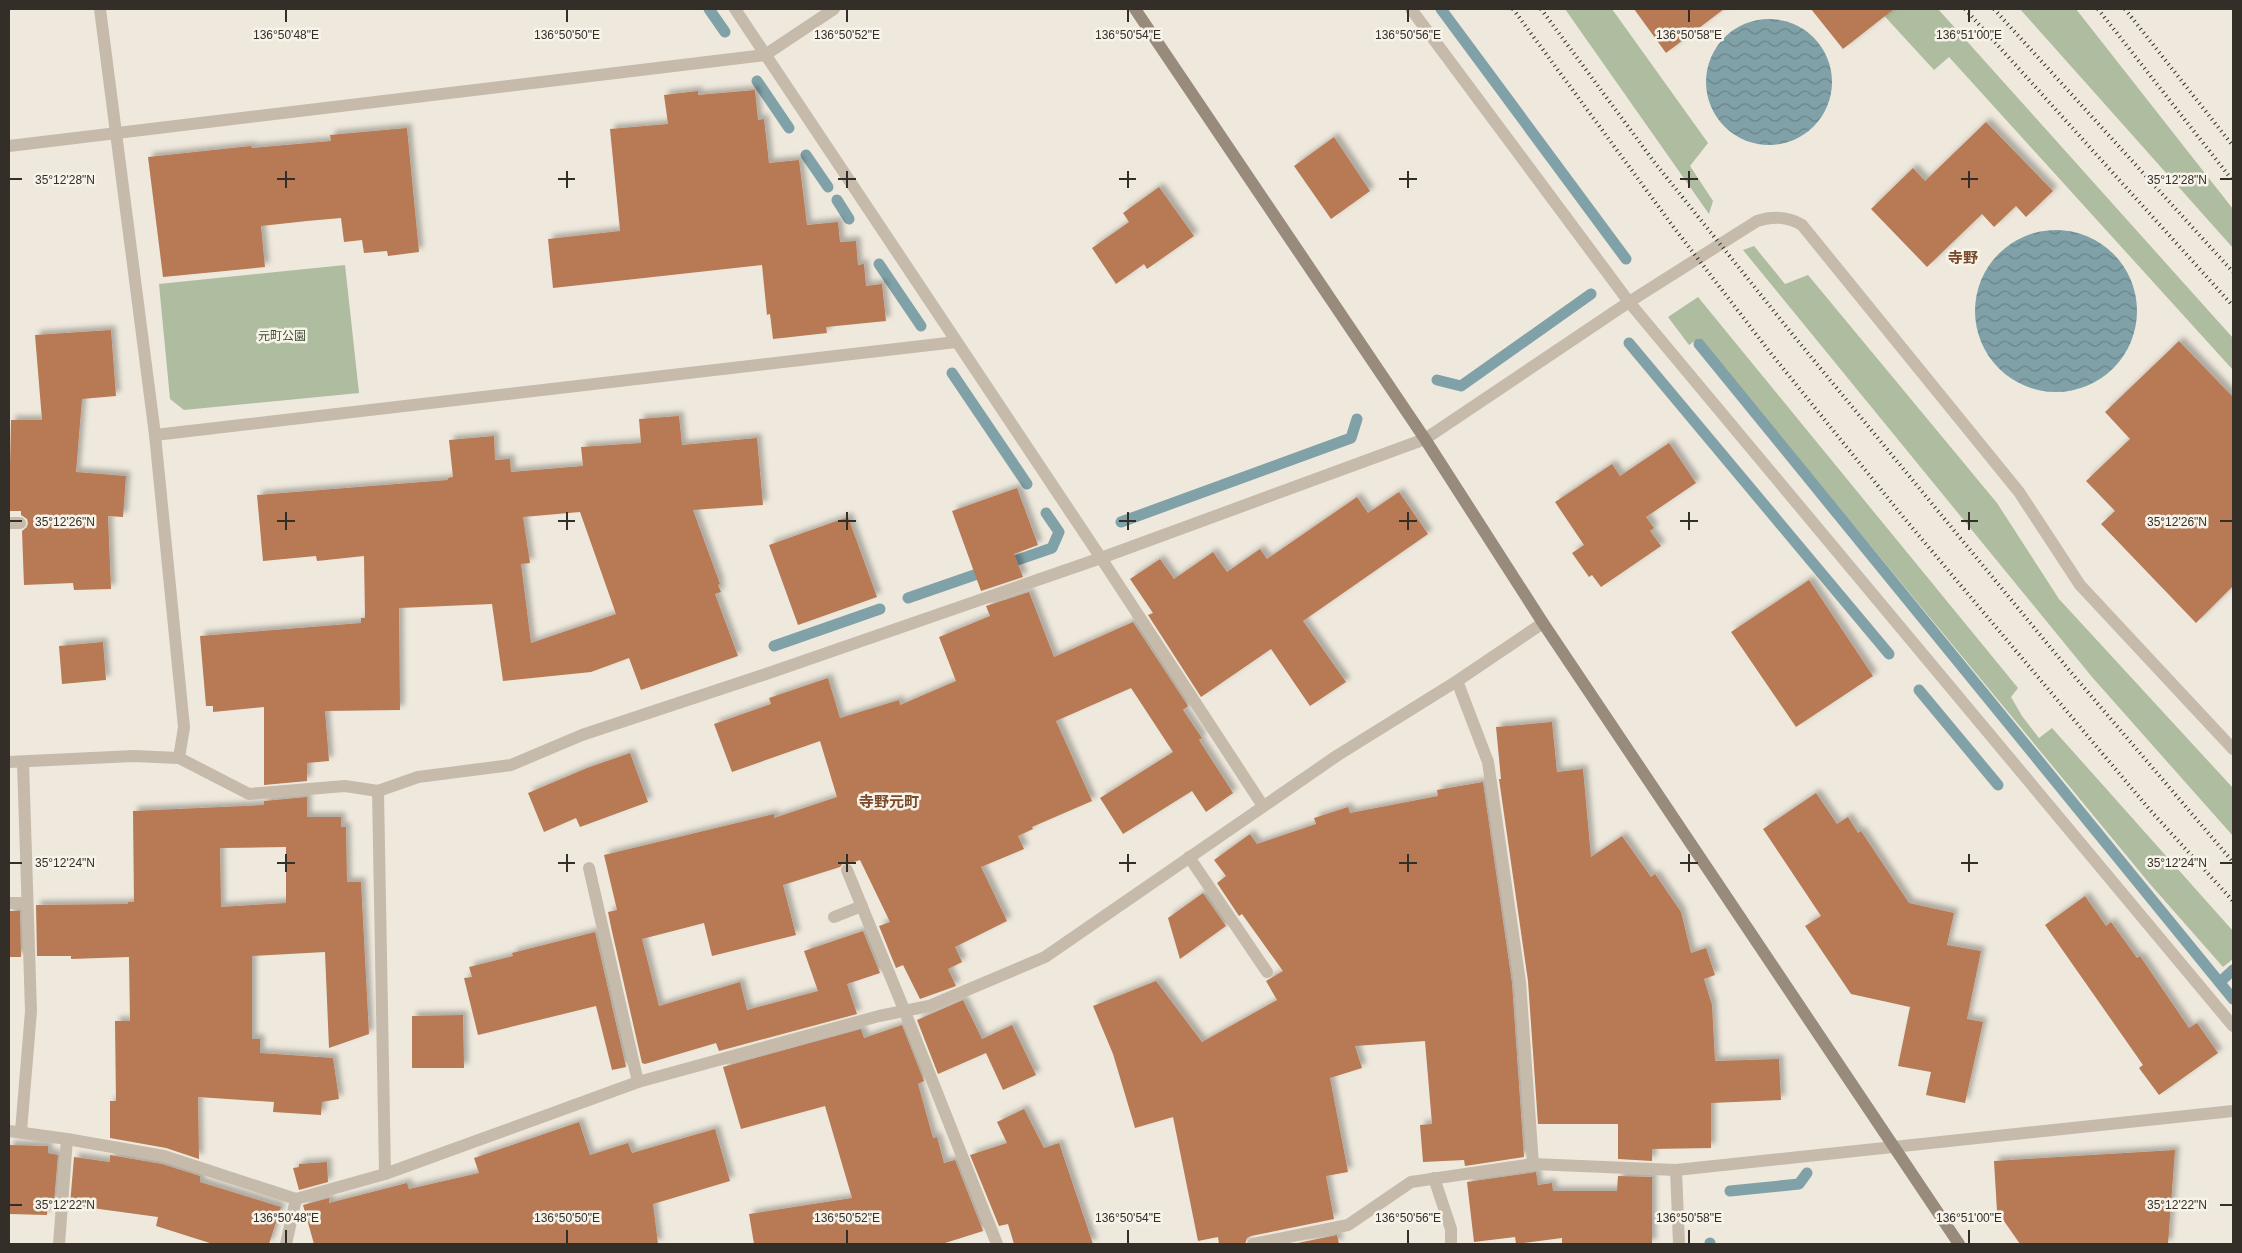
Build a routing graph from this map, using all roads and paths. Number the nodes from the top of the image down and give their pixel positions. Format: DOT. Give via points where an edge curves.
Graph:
graph roads {
  1 [pos="100,9"];
  2 [pos="735,9"];
  3 [pos="834,9"];
  4 [pos="1135,9"];
  5 [pos="1411,9"];
  6 [pos="766,55"];
  7 [pos="117,134"];
  8 [pos="9,146"];
  9 [pos="1630,302"];
  10 [pos="956,342"];
  11 [pos="156,435"];
  12 [pos="1425,439"];
  13 [pos="1101,558"];
  14 [pos="1543,623"];
  15 [pos="1457,681"];
  16 [pos="2233,749"];
  17 [pos="179,758"];
  18 [pos="9,762"];
  19 [pos="23,762"];
  20 [pos="378,791"];
  21 [pos="1263,806"];
  22 [pos="1189,857"];
  23 [pos="589,868"];
  24 [pos="847,870"];
  25 [pos="9,903"];
  26 [pos="27,903"];
  27 [pos="862,906"];
  28 [pos="834,917"];
  29 [pos="1267,972"];
  30 [pos="905,1012"];
  31 [pos="2233,1026"];
  32 [pos="638,1082"];
  33 [pos="2233,1111"];
  34 [pos="15,1131"];
  35 [pos="67,1139"];
  36 [pos="1893,1146"];
  37 [pos="1533,1164"];
  38 [pos="1676,1170"];
  39 [pos="385,1174"];
  40 [pos="1434,1178"];
  41 [pos="296,1199"];
  42 [pos="1277,1242"];
  43 [pos="59,1244"];
  44 [pos="286,1244"];
  45 [pos="997,1244"];
  46 [pos="1253,1244"];
  47 [pos="1451,1244"];
  48 [pos="1680,1244"];
  49 [pos="1959,1244"];
  1 -- 7 [label="street"];
  2 -- 6 [label="street"];
  3 -- 6 [label="street"];
  4 -- 12 [label="street"];
  5 -- 9 [label="street"];
  6 -- 7 [label="street"];
  6 -- 10 [label="street"];
  7 -- 8 [label="street"];
  7 -- 11 [label="street"];
  9 -- 12 [label="street"];
  9 -- 16 [label="street" via="1757,221 1782,217 1802,225 2019,492 2080,585"];
  9 -- 31 [label="street"];
  10 -- 11 [label="street"];
  10 -- 13 [label="street"];
  11 -- 17 [label="street" via="184,727"];
  12 -- 13 [label="street"];
  12 -- 14 [label="street"];
  13 -- 20 [label="street" via="582,735 511,765 418,777"];
  13 -- 21 [label="street"];
  14 -- 15 [label="street"];
  14 -- 36 [label="street"];
  15 -- 21 [label="street"];
  15 -- 37 [label="street" via="1488,762 1520,982"];
  17 -- 19 [label="street" via="133,756"];
  17 -- 20 [label="street" via="249,794 345,786"];
  18 -- 19 [label="street"];
  19 -- 26 [label="street"];
  20 -- 39 [label="street"];
  21 -- 22 [label="street"];
  22 -- 29 [label="street"];
  22 -- 30 [label="street" via="1045,957 929,1006"];
  23 -- 32 [label="street"];
  24 -- 27 [label="street"];
  25 -- 26 [label="street"];
  26 -- 34 [label="street" via="31,1011"];
  27 -- 28 [label="street"];
  27 -- 30 [label="street"];
  30 -- 32 [label="street" via="879,1016"];
  30 -- 45 [label="street"];
  32 -- 39 [label="street"];
  33 -- 36 [label="street"];
  34 -- 35 [label="street"];
  35 -- 41 [label="street" via="164,1156"];
  35 -- 43 [label="street"];
  36 -- 38 [label="street"];
  36 -- 49 [label="street"];
  37 -- 38 [label="street"];
  37 -- 40 [label="street"];
  38 -- 48 [label="street"];
  39 -- 41 [label="street"];
  40 -- 42 [label="street" via="1411,1182 1348,1224"];
  40 -- 47 [label="street" via="1451,1230"];
  41 -- 44 [label="street"];
  42 -- 46 [label="street"];
}
